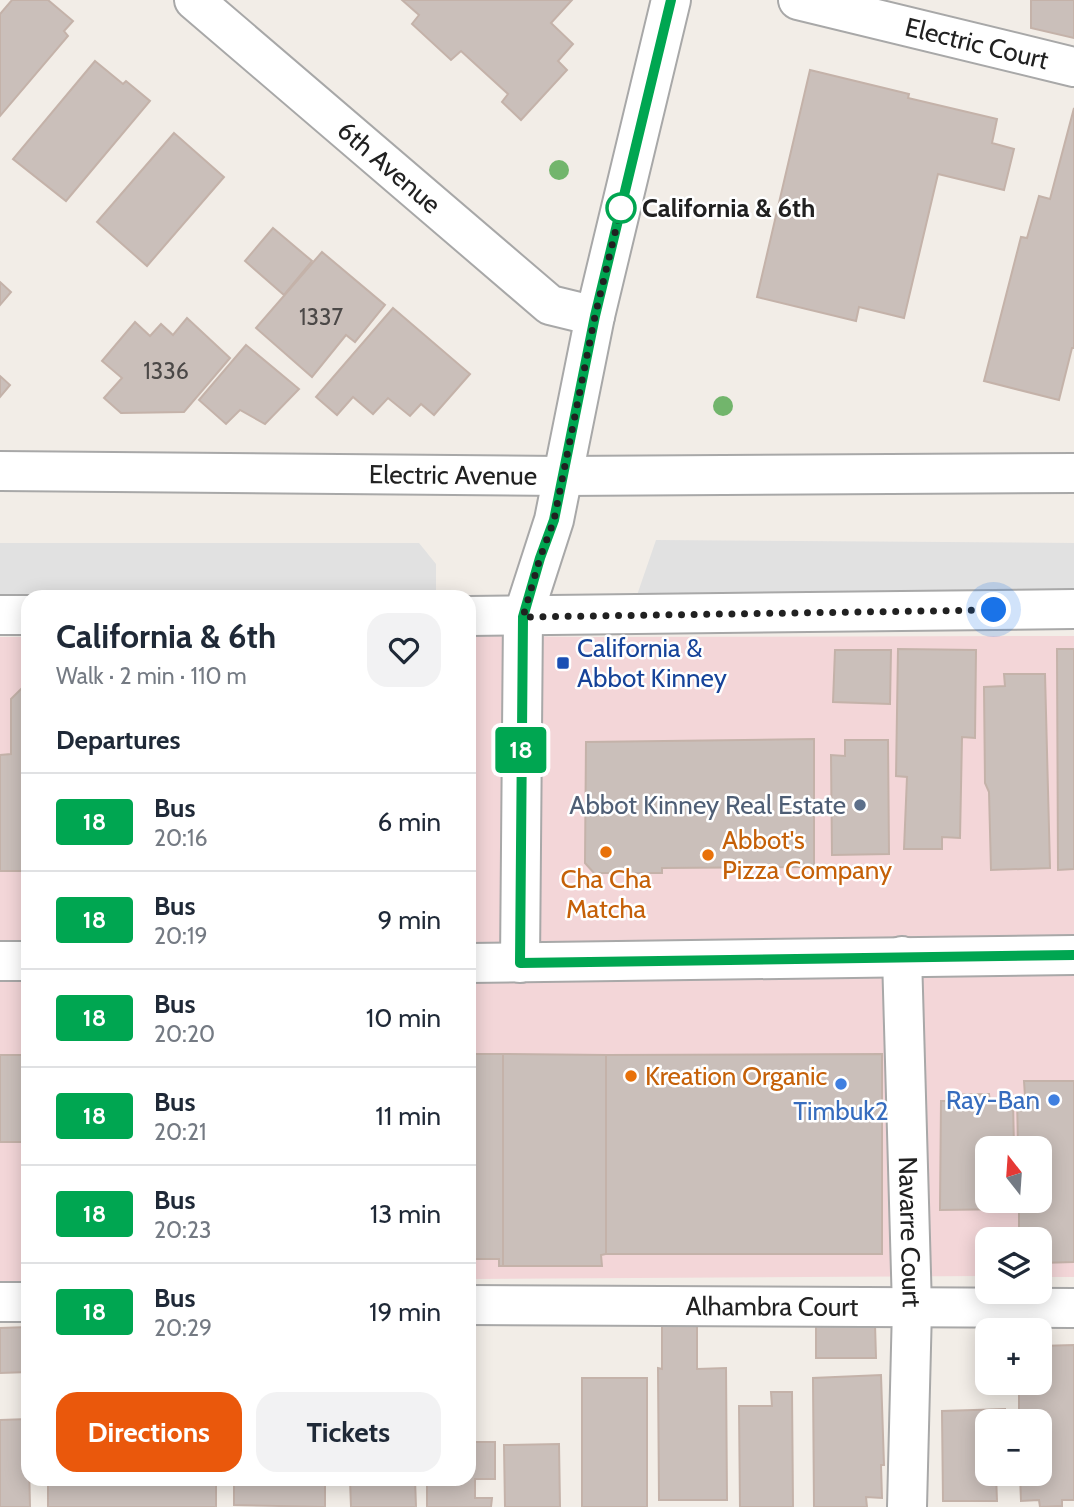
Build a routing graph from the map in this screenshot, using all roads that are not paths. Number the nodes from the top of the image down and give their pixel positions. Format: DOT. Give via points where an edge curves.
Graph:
graph roads {
  1 [pos="194,0"];
  2 [pos="671,0"];
  3 [pos="799,0"];
  4 [pos="1074,67"];
  5 [pos="595,316"];
  6 [pos="0,471"];
  7 [pos="1074,473"];
  8 [pos="561,476"];
  9 [pos="1074,608"];
  10 [pos="0,615"];
  11 [pos="21,615"];
  12 [pos="476,616"];
  13 [pos="523,617"];
  14 [pos="1074,955"];
  15 [pos="902,956"];
  16 [pos="0,961"];
  17 [pos="21,961"];
  18 [pos="476,963"];
  19 [pos="520,963"];
  20 [pos="0,1302"];
  21 [pos="21,1302"];
  22 [pos="476,1305"];
  23 [pos="912,1308"];
  24 [pos="1074,1308"];
  25 [pos="908,1507"];
  1 -- 5 [label="street, 6th Avenue" via="550,305"];
  2 -- 5 [label="street"];
  3 -- 4 [label="street, Electric Court"];
  5 -- 8 [label="street"];
  6 -- 8 [label="street, Electric Avenue"];
  7 -- 8 [label="street, Electric Avenue"];
  8 -- 13 [label="street" via="554,520"];
  9 -- 13 [label="street"];
  10 -- 11 [label="street"];
  12 -- 13 [label="street"];
  13 -- 19 [label="street"];
  14 -- 15 [label="street"];
  15 -- 19 [label="street"];
  15 -- 23 [label="street, Navarre Court"];
  16 -- 17 [label="street"];
  18 -- 19 [label="street"];
  20 -- 21 [label="street"];
  22 -- 23 [label="street, Alhambra Court"];
  23 -- 24 [label="street, Alhambra Court"];
  23 -- 25 [label="street, Navarre Court"];
}
